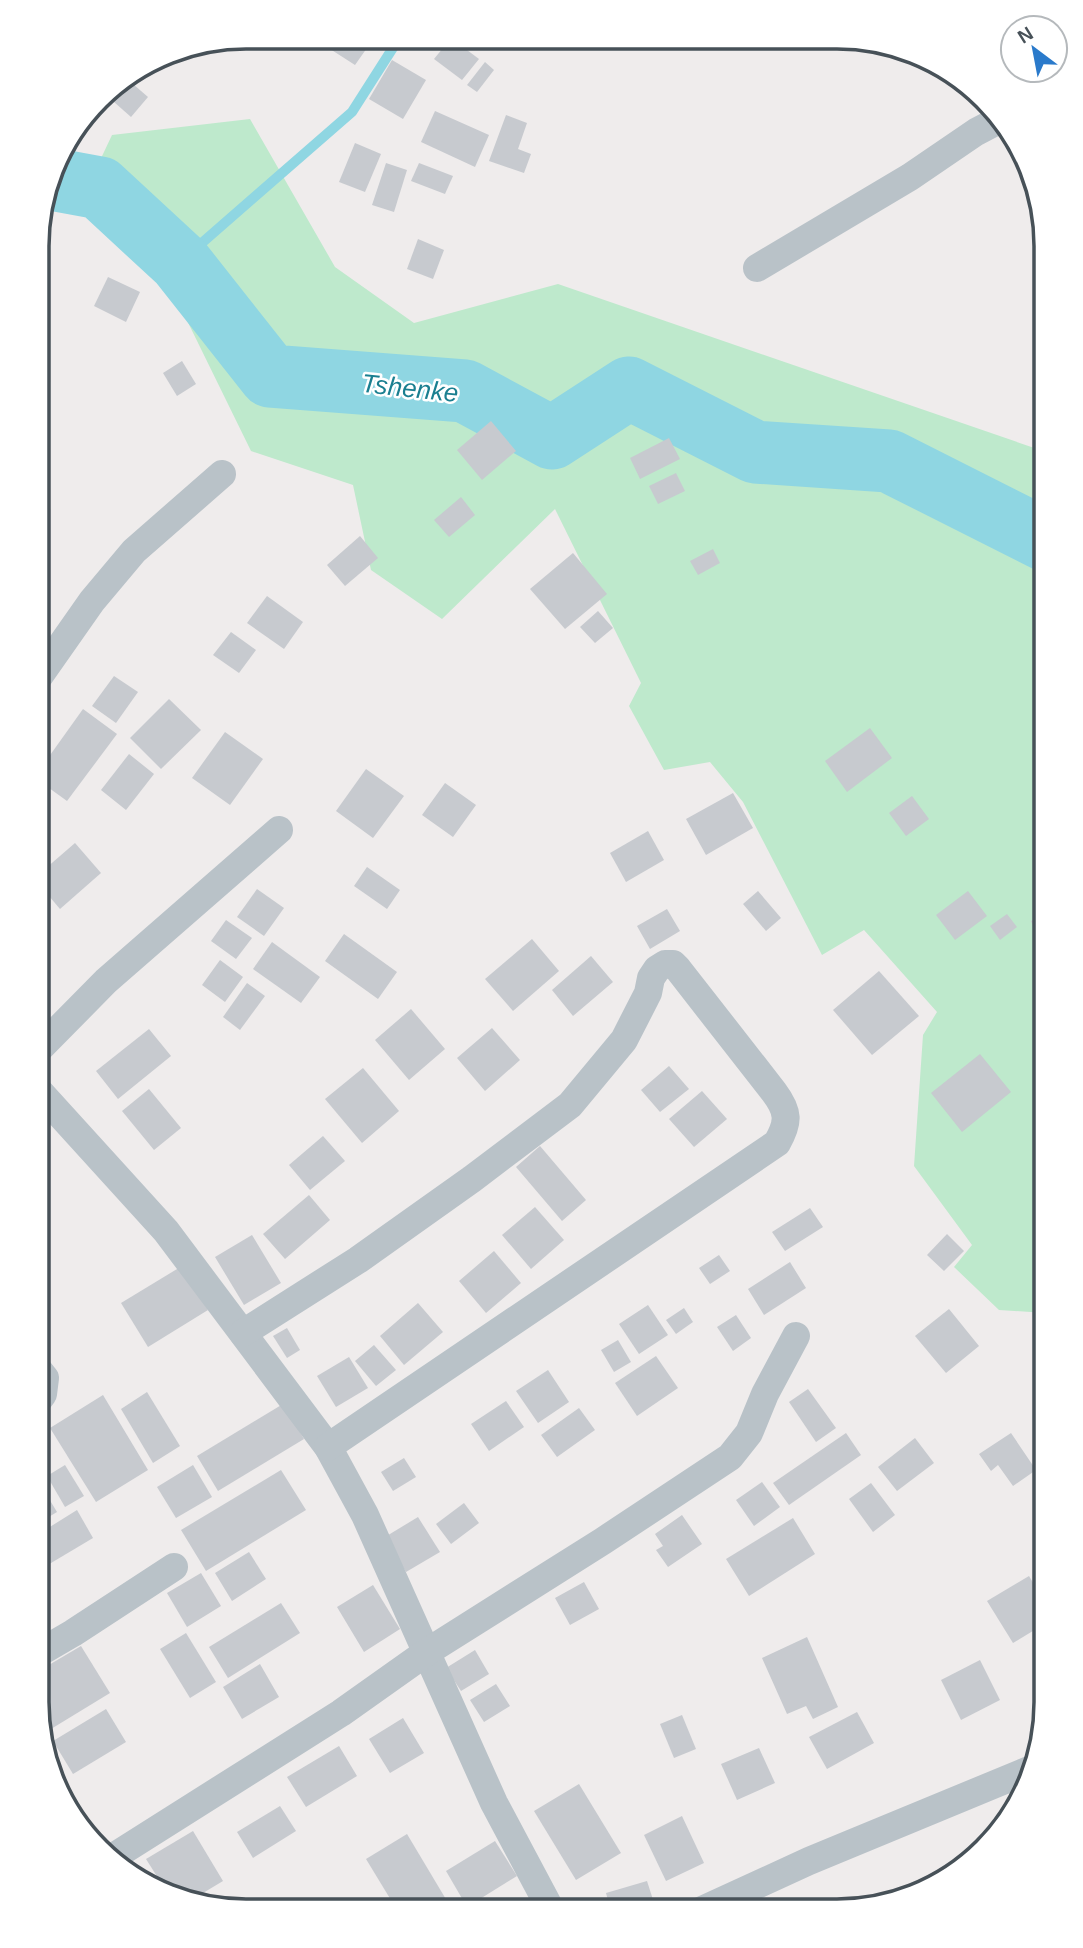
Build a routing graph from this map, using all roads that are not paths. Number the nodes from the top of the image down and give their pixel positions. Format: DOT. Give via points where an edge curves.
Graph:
graph roads {
  1 [pos="991,124"];
  2 [pos="757,268"];
  3 [pos="222,474"];
  4 [pos="49,662"];
  5 [pos="279,830"];
  6 [pos="49,1037"];
  7 [pos="49,1102"];
  8 [pos="243,1333"];
  9 [pos="796,1336"];
  10 [pos="328,1447"];
  11 [pos="174,1567"];
  12 [pos="49,1647"];
  13 [pos="426,1652"];
  14 [pos="1020,1774"];
  15 [pos="120,1853"];
  16 [pos="545,1899"];
  17 [pos="727,1899"];
  1 -- 2 [label="street"];
  3 -- 4 [label="street" via="134,551"];
  5 -- 6 [label="street" via="106,981"];
  7 -- 8 [label="street" via="166,1231"];
  8 -- 10 [label="street"];
  8 -- 10 [label="street" via="358,1260 570,1105 624,1040 652,978 665,964 678,969 783,1104 786,1119 777,1143"];
  9 -- 13 [label="street" via="749,1433 730,1457"];
  10 -- 13 [label="street" via="365,1515"];
  11 -- 12 [label="street"];
  13 -- 15 [label="street" via="341,1713"];
  13 -- 16 [label="street" via="494,1802"];
  14 -- 17 [label="street"];
}
